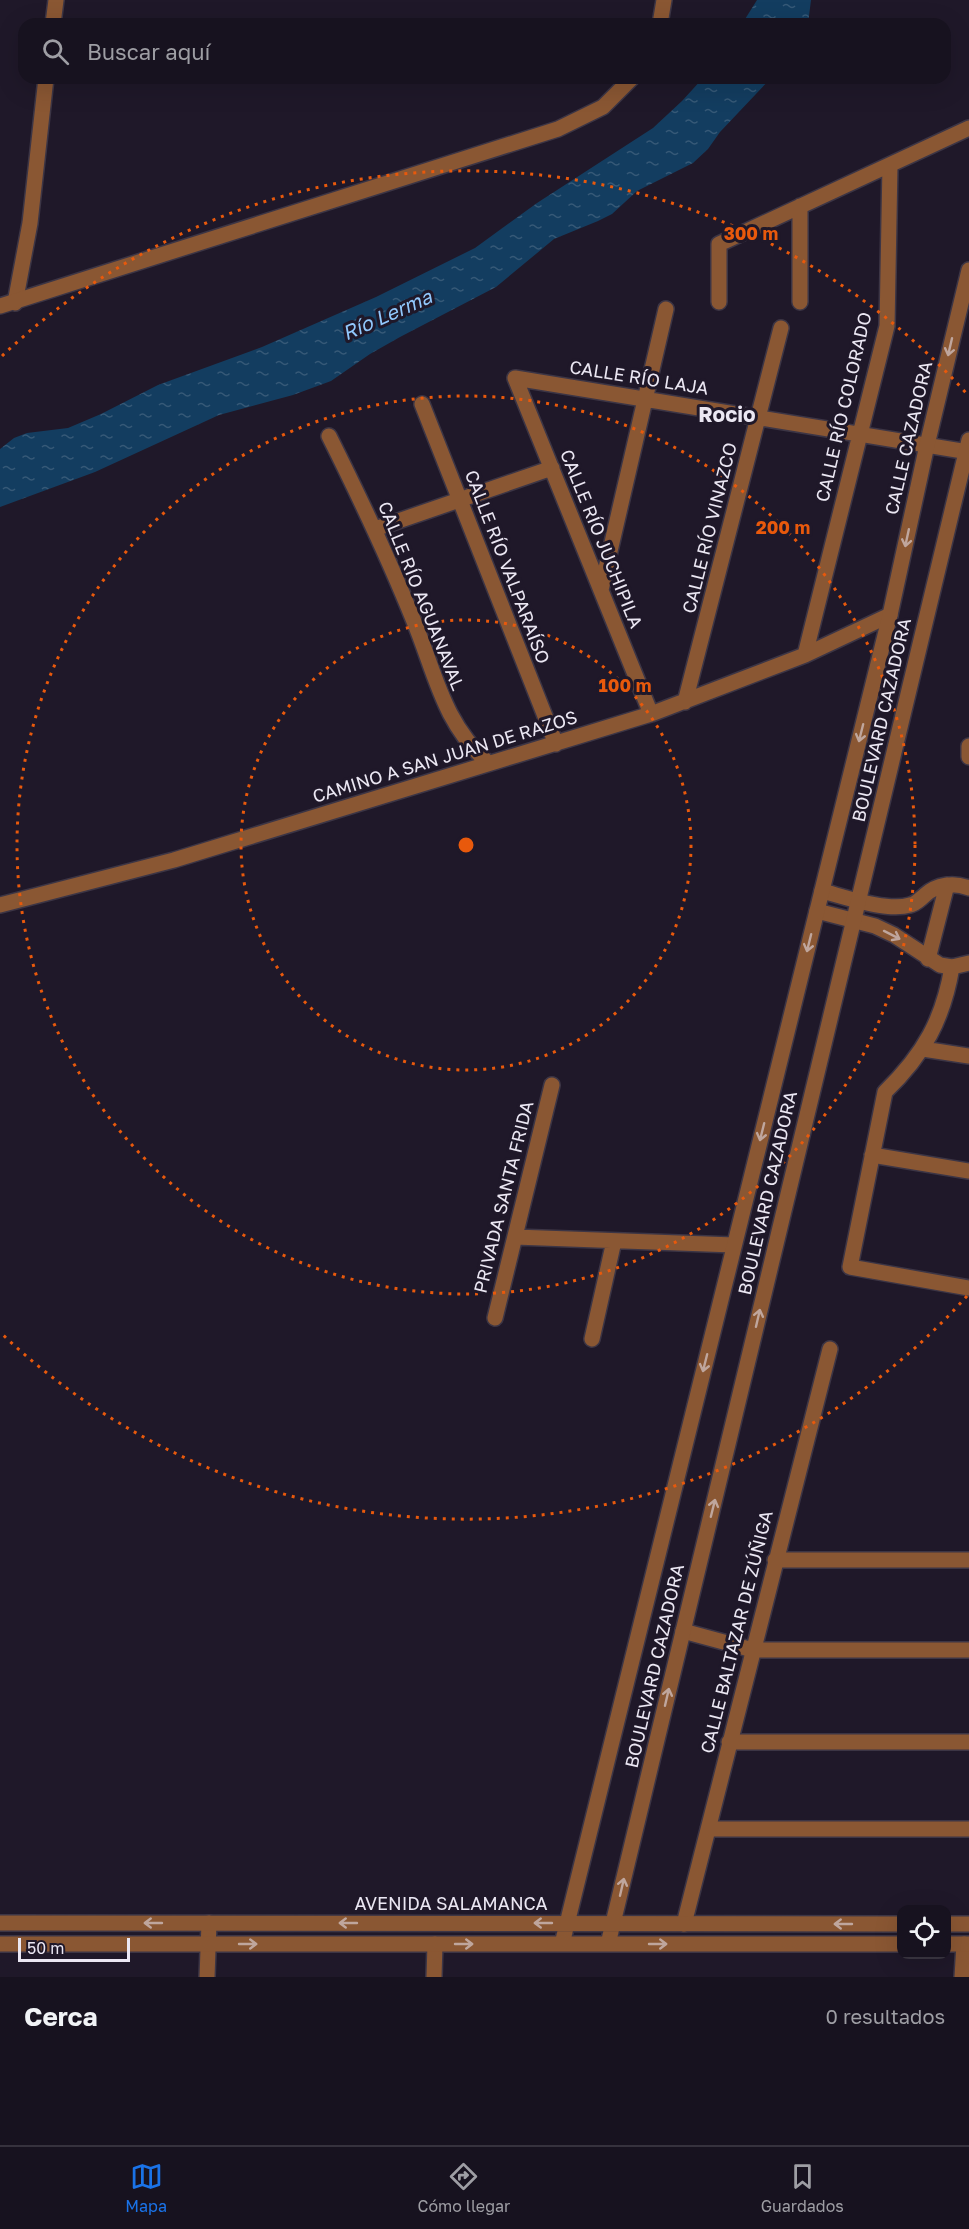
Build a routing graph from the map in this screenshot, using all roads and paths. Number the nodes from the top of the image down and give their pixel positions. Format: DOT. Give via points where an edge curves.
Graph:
graph roads {
  1 [pos="56,0"];
  2 [pos="664,0"];
  3 [pos="54,18"];
  4 [pos="661,18"];
  5 [pos="45,84"];
  6 [pos="626,84"];
  7 [pos="969,128"];
  8 [pos="890,165"];
  9 [pos="800,206"];
  10 [pos="969,270"];
  11 [pos="718,302"];
  12 [pos="800,302"];
  13 [pos="8,304"];
  14 [pos="666,309"];
  15 [pos="963,317"];
  16 [pos="781,328"];
  17 [pos="515,378"];
  18 [pos="645,399"];
  19 [pos="422,404"];
  20 [pos="759,417"];
  21 [pos="860,434"];
  22 [pos="329,436"];
  23 [pos="927,445"];
  24 [pos="968,448"];
  25 [pos="552,468"];
  26 [pos="460,500"];
  27 [pos="375,529"];
  28 [pos="601,590"];
  29 [pos="890,615"];
  30 [pos="805,654"];
  31 [pos="685,702"];
  32 [pos="651,714"];
  33 [pos="556,744"];
  34 [pos="969,746"];
  35 [pos="969,757"];
  36 [pos="488,763"];
  37 [pos="947,885"];
  38 [pos="969,888"];
  39 [pos="822,891"];
  40 [pos="859,900"];
  41 [pos="0,905"];
  42 [pos="817,911"];
  43 [pos="854,921"];
  44 [pos="928,959"];
  45 [pos="969,963"];
  46 [pos="952,967"];
  47 [pos="923,1049"];
  48 [pos="969,1056"];
  49 [pos="552,1084"];
  50 [pos="872,1155"];
  51 [pos="969,1172"];
  52 [pos="515,1237"];
  53 [pos="614,1241"];
  54 [pos="734,1245"];
  55 [pos="969,1288"];
  56 [pos="495,1318"];
  57 [pos="592,1339"];
  58 [pos="830,1349"];
  59 [pos="775,1560"];
  60 [pos="969,1560"];
  61 [pos="683,1630"];
  62 [pos="753,1650"];
  63 [pos="969,1650"];
  64 [pos="729,1742"];
  65 [pos="969,1742"];
  66 [pos="708,1829"];
  67 [pos="969,1829"];
  68 [pos="0,1923"];
  69 [pos="209,1923"];
  70 [pos="567,1924"];
  71 [pos="613,1924"];
  72 [pos="684,1924"];
  73 [pos="897,1924"];
  74 [pos="951,1924"];
  75 [pos="969,1924"];
  76 [pos="0,1944"];
  77 [pos="208,1944"];
  78 [pos="435,1944"];
  79 [pos="562,1944"];
  80 [pos="608,1944"];
  81 [pos="897,1944"];
  82 [pos="951,1944"];
  83 [pos="967,1944"];
  84 [pos="207,1977"];
  85 [pos="434,1977"];
  86 [pos="962,1977"];
  1 -- 3 [label="street"];
  2 -- 4 [label="street"];
  5 -- 13 [label="street" via="30,223"];
  6 -- 13 [label="street" via="603,107 558,129"];
  7 -- 8 [label="street"];
  8 -- 9 [label="street"];
  8 -- 21 [label="street, CALLE RÍO COLORADO" via="887,326"];
  9 -- 11 [label="street" via="718,244"];
  9 -- 12 [label="street"];
  10 -- 15 [label="street, CALLE CAZADORA"];
  14 -- 18 [label="street"];
  15 -- 23 [label="street, CALLE CAZADORA, one-way"];
  16 -- 20 [label="street, CALLE RÍO VINAZCO"];
  17 -- 18 [label="street, CALLE RÍO LAJA"];
  17 -- 25 [label="street, CALLE RÍO JUCHIPILA"];
  18 -- 20 [label="street, CALLE RÍO LAJA"];
  18 -- 28 [label="street"];
  19 -- 26 [label="street, CALLE RÍO VALPARAÍSO"];
  20 -- 21 [label="street, CALLE RÍO LAJA"];
  20 -- 31 [label="street, CALLE RÍO VINAZCO"];
  21 -- 23 [label="street, CALLE RÍO LAJA"];
  21 -- 30 [label="street, CALLE RÍO COLORADO"];
  22 -- 27 [label="street, CALLE RÍO AGUANAVAL"];
  23 -- 24 [label="street, CALLE RÍO LAJA"];
  23 -- 29 [label="street, CALLE CAZADORA, one-way"];
  24 -- 40 [label="street, BOULEVARD CAZADORA"];
  25 -- 26 [label="street"];
  25 -- 28 [label="street, CALLE RÍO JUCHIPILA"];
  26 -- 27 [label="street"];
  26 -- 33 [label="street, CALLE RÍO VALPARAÍSO"];
  27 -- 36 [label="street, CALLE RÍO AGUANAVAL" via="449,714 473,750"];
  28 -- 32 [label="street, CALLE RÍO JUCHIPILA"];
  29 -- 30 [label="street, CAMINO A SAN JUAN DE RAZOS"];
  29 -- 39 [label="street, BOULEVARD CAZADORA, one-way"];
  30 -- 31 [label="street, CAMINO A SAN JUAN DE RAZOS"];
  31 -- 32 [label="street, CAMINO A SAN JUAN DE RAZOS"];
  32 -- 33 [label="street, CAMINO A SAN JUAN DE RAZOS"];
  33 -- 36 [label="street, CAMINO A SAN JUAN DE RAZOS"];
  34 -- 35 [label="street"];
  36 -- 41 [label="street, CAMINO A SAN JUAN DE RAZOS" via="174,860"];
  37 -- 38 [label="street"];
  37 -- 40 [label="street" via="903,907"];
  37 -- 44 [label="street"];
  39 -- 40 [label="street"];
  39 -- 42 [label="street, BOULEVARD CAZADORA"];
  40 -- 43 [label="street, BOULEVARD CAZADORA"];
  42 -- 43 [label="street"];
  42 -- 54 [label="street, BOULEVARD CAZADORA, one-way"];
  43 -- 44 [label="street, one-way" via="894,935"];
  61 -- 43 [label="street, BOULEVARD CAZADORA, one-way"];
  44 -- 46 [label="street"];
  45 -- 46 [label="street"];
  46 -- 47 [label="street" via="942,1010"];
  47 -- 48 [label="street"];
  47 -- 50 [label="street" via="885,1092"];
  49 -- 52 [label="street, PRIVADA SANTA FRIDA"];
  50 -- 51 [label="street"];
  50 -- 55 [label="street" via="850,1267"];
  52 -- 53 [label="street"];
  52 -- 56 [label="street, PRIVADA SANTA FRIDA"];
  53 -- 54 [label="street"];
  53 -- 57 [label="street"];
  54 -- 70 [label="street, BOULEVARD CAZADORA, one-way"];
  58 -- 59 [label="street, CALLE BALTAZAR DE ZÚÑIGA"];
  59 -- 60 [label="street"];
  59 -- 62 [label="street, CALLE BALTAZAR DE ZÚÑIGA"];
  61 -- 62 [label="street"];
  71 -- 61 [label="street, BOULEVARD CAZADORA, one-way"];
  62 -- 63 [label="street"];
  62 -- 64 [label="street, CALLE BALTAZAR DE ZÚÑIGA"];
  64 -- 65 [label="street"];
  64 -- 66 [label="street, CALLE BALTAZAR DE ZÚÑIGA"];
  66 -- 67 [label="street"];
  66 -- 72 [label="street, CALLE BALTAZAR DE ZÚÑIGA"];
  69 -- 68 [label="street, AVENIDA SALAMANCA, one-way"];
  70 -- 69 [label="street, AVENIDA SALAMANCA, one-way"];
  69 -- 77 [label="street"];
  70 -- 71 [label="street, AVENIDA SALAMANCA"];
  70 -- 79 [label="street, BOULEVARD CAZADORA"];
  71 -- 72 [label="street, AVENIDA SALAMANCA"];
  71 -- 80 [label="street, BOULEVARD CAZADORA"];
  73 -- 72 [label="street, AVENIDA SALAMANCA, one-way"];
  74 -- 75 [label="street"];
  76 -- 77 [label="street"];
  77 -- 78 [label="street, one-way"];
  77 -- 84 [label="street"];
  78 -- 79 [label="street, one-way"];
  78 -- 85 [label="street"];
  79 -- 80 [label="street"];
  80 -- 81 [label="street, one-way"];
  82 -- 83 [label="street"];
  83 -- 86 [label="street"];
}
